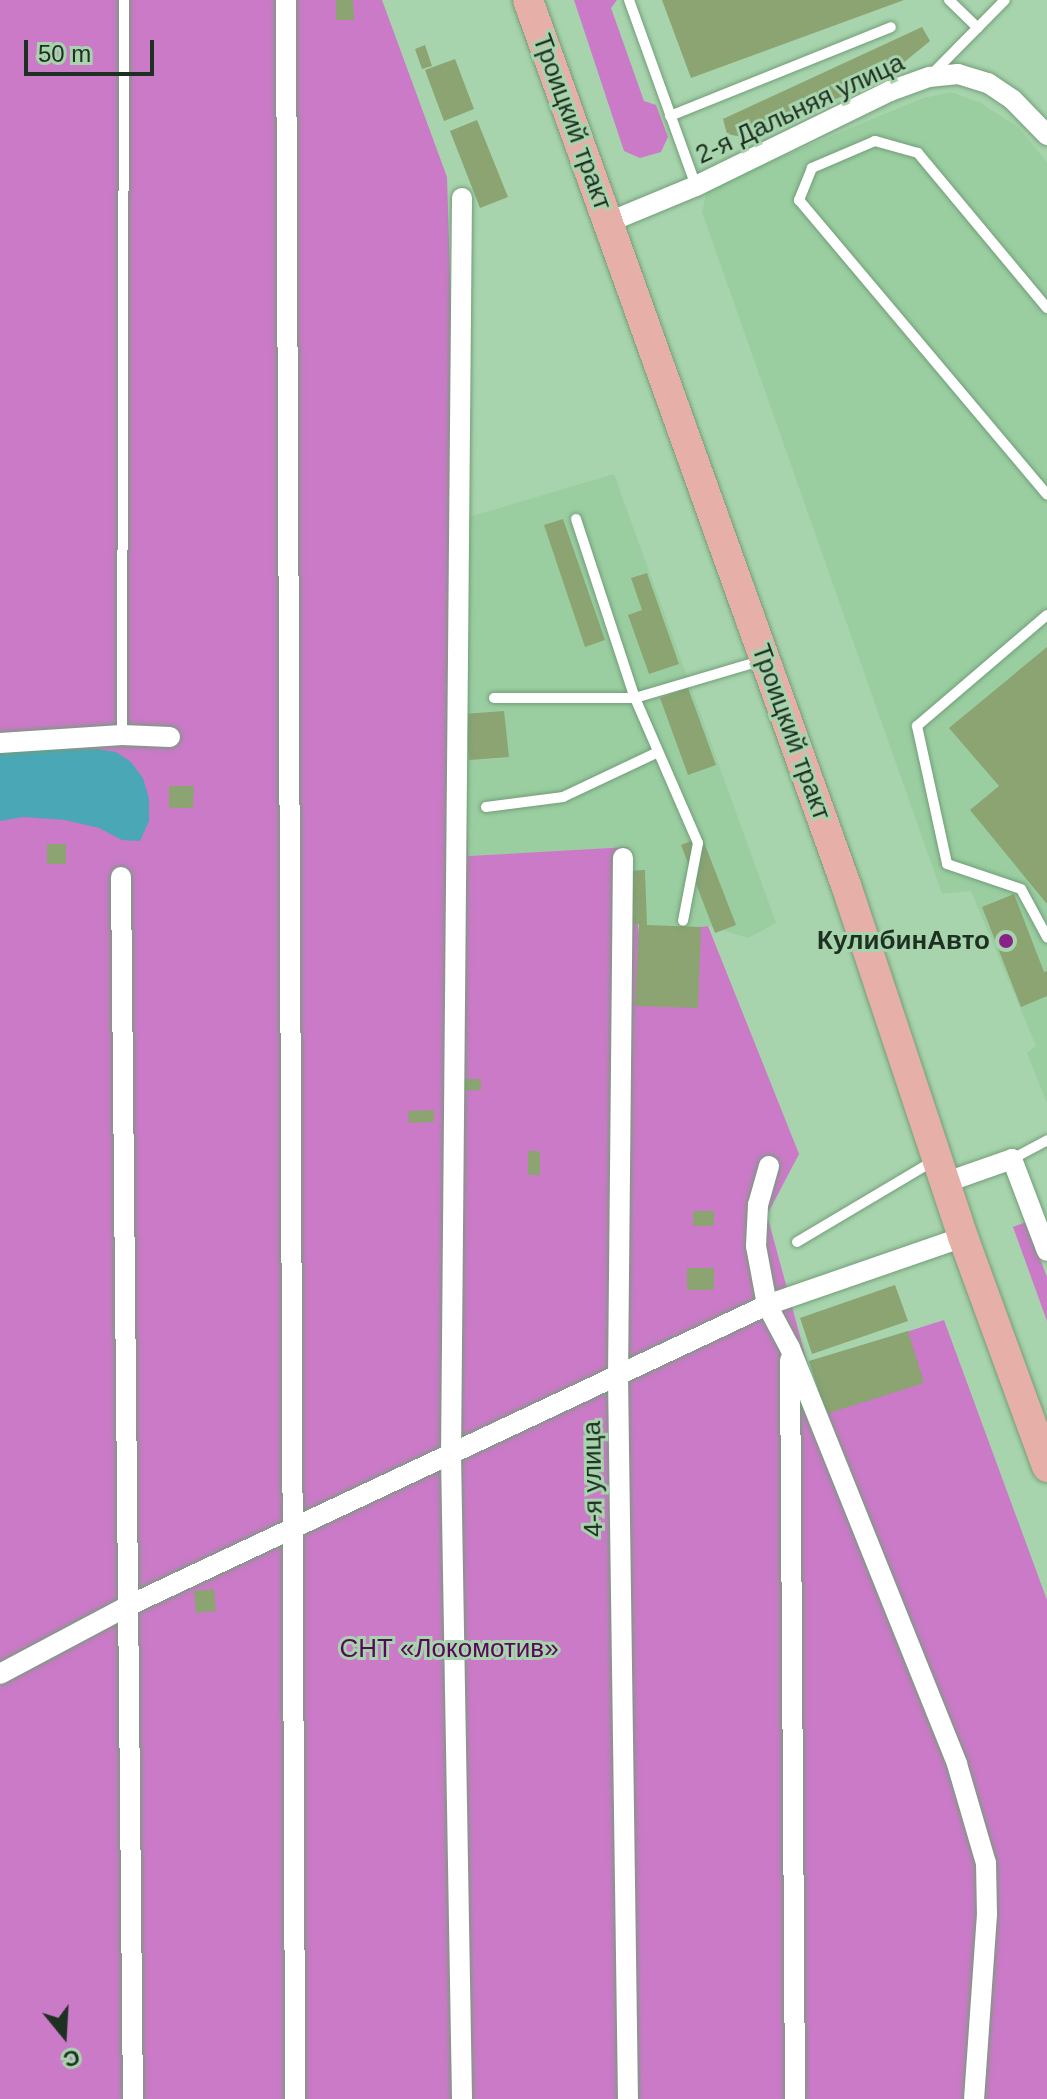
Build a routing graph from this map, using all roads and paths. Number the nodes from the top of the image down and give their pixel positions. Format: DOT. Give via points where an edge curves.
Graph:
graph roads {
  1 [pos="124,0"];
  2 [pos="286,0"];
  3 [pos="528,0"];
  4 [pos="629,0"];
  5 [pos="949,0"];
  6 [pos="1005,0"];
  7 [pos="891,27"];
  8 [pos="978,28"];
  9 [pos="929,77"];
  10 [pos="670,116"];
  11 [pos="1047,135"];
  12 [pos="696,186"];
  13 [pos="462,198"];
  14 [pos="609,222"];
  15 [pos="1047,308"];
  16 [pos="1047,495"];
  17 [pos="576,519"];
  18 [pos="1047,615"];
  19 [pos="765,659"];
  20 [pos="494,698"];
  21 [pos="635,698"];
  22 [pos="122,735"];
  23 [pos="170,737"];
  24 [pos="0,743"];
  25 [pos="658,752"];
  26 [pos="486,807"];
  27 [pos="623,858"];
  28 [pos="121,877"];
  29 [pos="683,921"];
  30 [pos="1047,937"];
  31 [pos="1046,1144"];
  32 [pos="1012,1159"];
  33 [pos="769,1166"];
  34 [pos="940,1171"];
  35 [pos="963,1237"];
  36 [pos="797,1242"];
  37 [pos="1047,1251"];
  38 [pos="767,1305"];
  39 [pos="790,1348"];
  40 [pos="618,1376"];
  41 [pos="451,1455"];
  42 [pos="1047,1467"];
  43 [pos="290,1530"];
  44 [pos="130,1605"];
  45 [pos="0,1674"];
  46 [pos="133,2099"];
  47 [pos="295,2099"];
  48 [pos="462,2099"];
  49 [pos="628,2099"];
  50 [pos="795,2099"];
  51 [pos="974,2099"];
  1 -- 22 [label="lane"];
  2 -- 43 [label="street"];
  3 -- 14 [label="main road, Троицкий тракт"];
  4 -- 10 [label="lane"];
  5 -- 8 [label="lane"];
  6 -- 8 [label="lane"];
  7 -- 10 [label="lane"];
  8 -- 9 [label="lane"];
  9 -- 11 [label="street, 2-я Дальняя улица" via="958,74 988,83"];
  9 -- 12 [label="street, 2-я Дальняя улица"];
  10 -- 12 [label="lane"];
  12 -- 14 [label="street, 2-я Дальняя улица"];
  13 -- 41 [label="street"];
  14 -- 19 [label="main road, Троицкий тракт"];
  15 -- 16 [label="lane" via="918,153 875,141 812,168 799,200"];
  17 -- 21 [label="lane"];
  18 -- 30 [label="lane" via="917,726 947,864 1021,889"];
  19 -- 21 [label="lane"];
  19 -- 34 [label="main road, Троицкий тракт"];
  20 -- 21 [label="lane"];
  21 -- 25 [label="lane"];
  22 -- 23 [label="street"];
  22 -- 24 [label="street"];
  25 -- 26 [label="lane" via="563,797"];
  25 -- 29 [label="lane" via="698,843"];
  27 -- 40 [label="street, 4-я улица"];
  28 -- 44 [label="street"];
  31 -- 32 [label="lane"];
  32 -- 34 [label="street"];
  32 -- 37 [label="street"];
  33 -- 38 [label="street" via="758,1205 756,1246"];
  34 -- 35 [label="main road, Троицкий тракт"];
  34 -- 36 [label="lane"];
  35 -- 38 [label="street"];
  35 -- 42 [label="main road, Троицкий тракт"];
  38 -- 39 [label="street"];
  38 -- 40 [label="street"];
  39 -- 50 [label="street"];
  39 -- 51 [label="street" via="977,1823 986,1863 987,1914"];
  40 -- 41 [label="street"];
  40 -- 49 [label="street, 4-я улица"];
  41 -- 43 [label="street"];
  41 -- 48 [label="street"];
  43 -- 44 [label="street"];
  43 -- 47 [label="street"];
  44 -- 45 [label="street"];
  44 -- 46 [label="street"];
}
